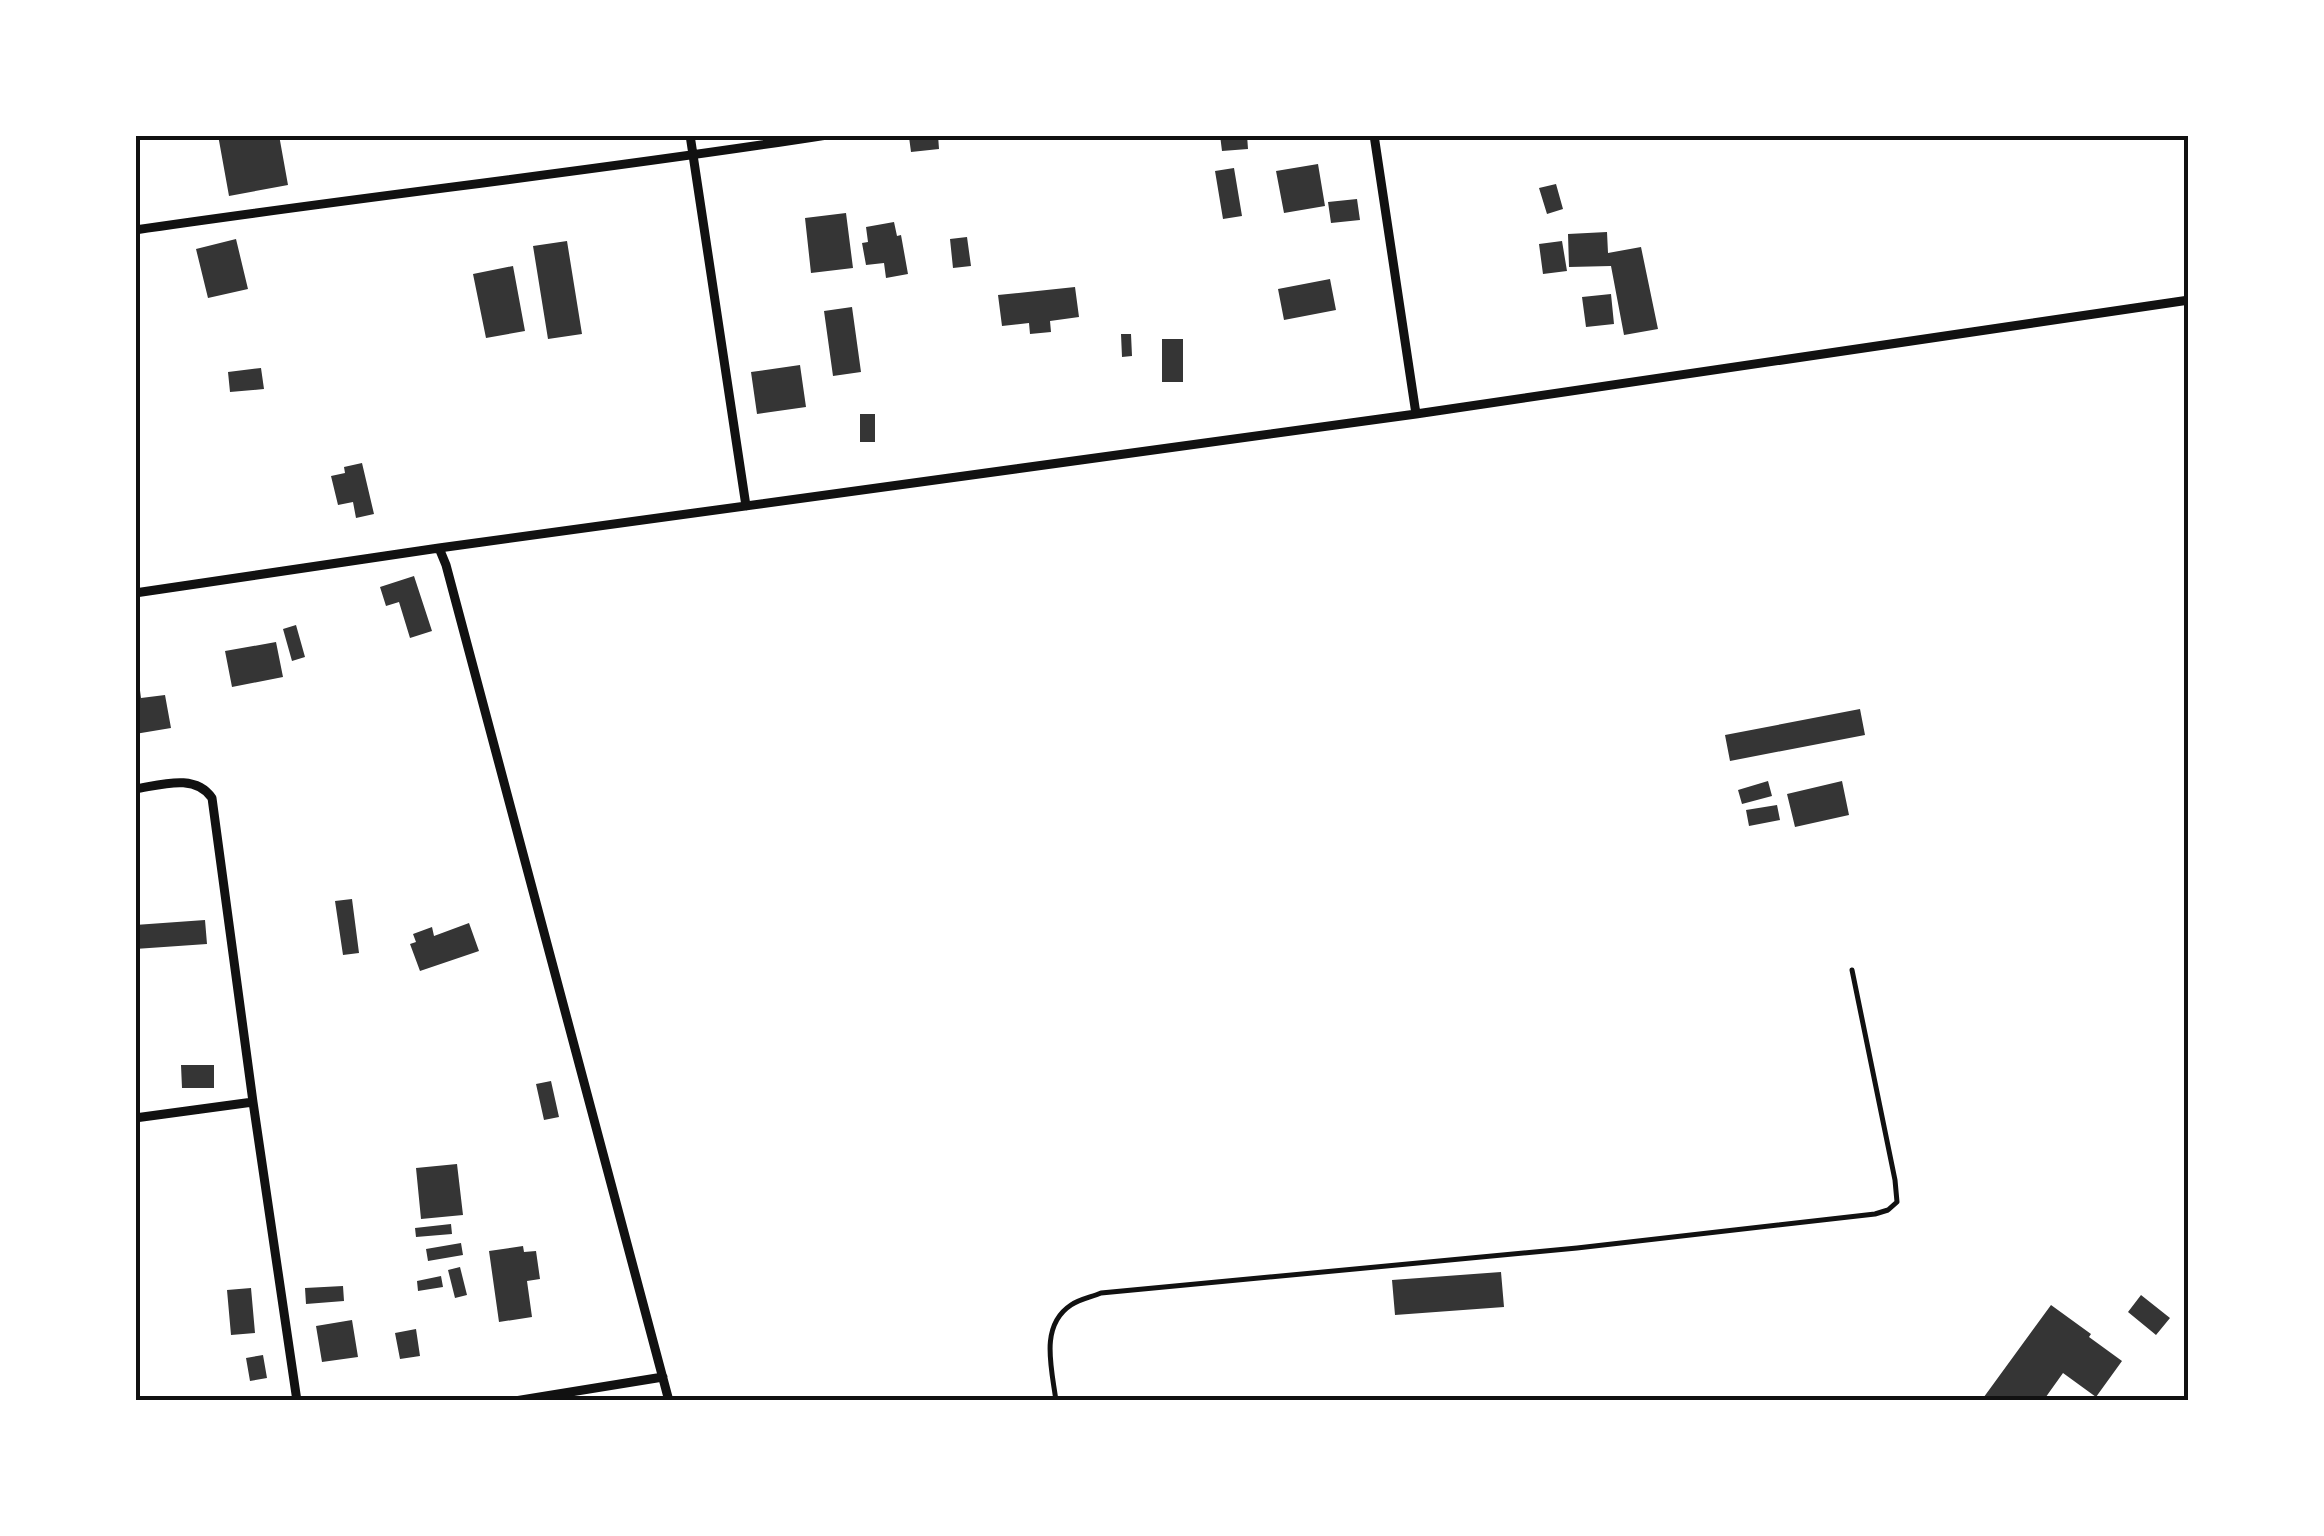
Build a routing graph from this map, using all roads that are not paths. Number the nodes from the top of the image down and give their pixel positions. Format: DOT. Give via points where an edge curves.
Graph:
graph roads {
  1 [pos="690,135"];
  2 [pos="826,135"];
  3 [pos="1374,135"];
  4 [pos="692,156"];
  5 [pos="135,230"];
  6 [pos="2189,300"];
  7 [pos="1416,414"];
  8 [pos="746,506"];
  9 [pos="439,548"];
  10 [pos="135,593"];
  11 [pos="135,789"];
  12 [pos="1852,970"];
  13 [pos="253,1102"];
  14 [pos="135,1118"];
  15 [pos="664,1377"];
  16 [pos="298,1401"];
  17 [pos="515,1401"];
  18 [pos="670,1401"];
  19 [pos="1056,1401"];
  1 -- 4 [label="street"];
  2 -- 4 [label="street"];
  3 -- 7 [label="street"];
  4 -- 5 [label="street"];
  4 -- 8 [label="street"];
  6 -- 7 [label="street"];
  7 -- 8 [label="street"];
  8 -- 9 [label="street"];
  9 -- 10 [label="street"];
  9 -- 15 [label="street"];
  11 -- 13 [label="street" via="185,782 206,788 212,798"];
  12 -- 19 [label="lane" via="1895,1180 1896,1202 1888,1210 1597,1246 1101,1293 1057,1318 1050,1352"];
  13 -- 14 [label="street"];
  13 -- 16 [label="street"];
  15 -- 17 [label="street"];
  15 -- 18 [label="street"];
}
